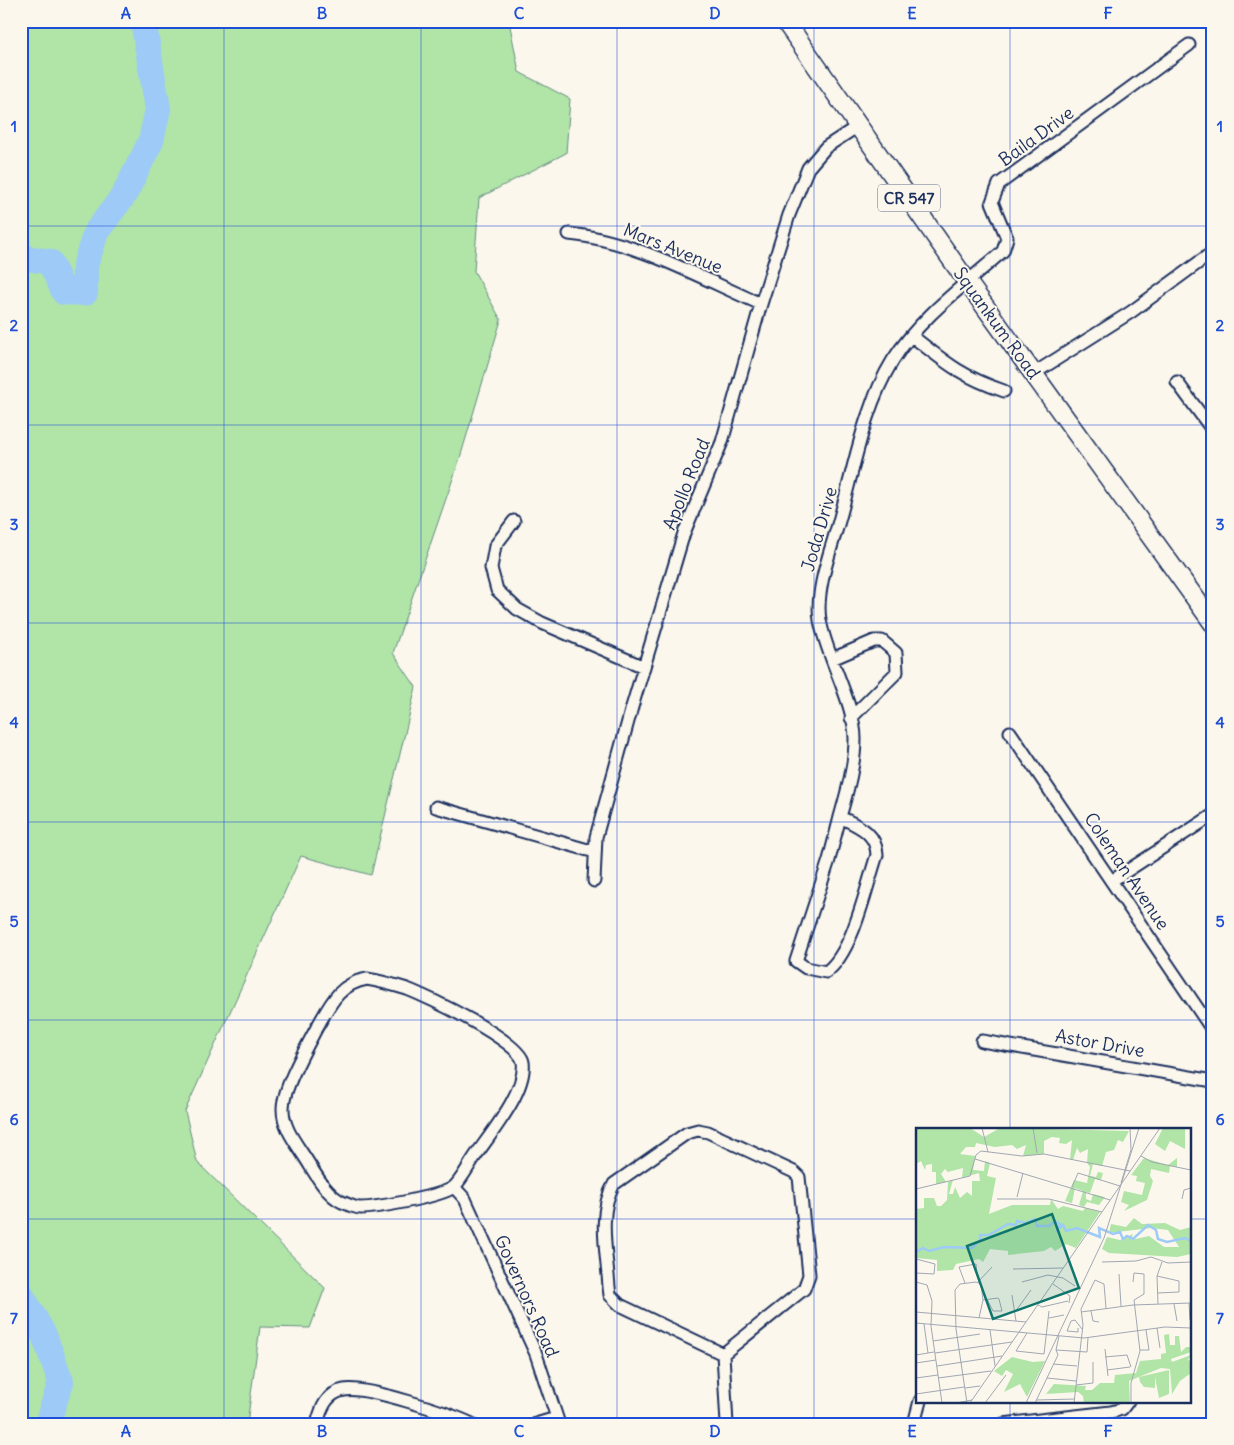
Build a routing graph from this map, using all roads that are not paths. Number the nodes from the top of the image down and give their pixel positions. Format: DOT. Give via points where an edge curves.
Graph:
graph roads {
  1 [pos="785,21"];
  2 [pos="1190,45"];
  3 [pos="858,126"];
  4 [pos="570,234"];
  5 [pos="1213,252"];
  6 [pos="968,283"];
  7 [pos="760,304"];
  8 [pos="912,336"];
  9 [pos="1033,374"];
  10 [pos="1177,382"];
  11 [pos="1004,391"];
  12 [pos="1213,431"];
  13 [pos="514,521"];
  14 [pos="1213,623"];
  15 [pos="832,659"];
  16 [pos="644,667"];
  17 [pos="851,718"];
  18 [pos="1010,732"];
  19 [pos="436,807"];
  20 [pos="1213,815"];
  21 [pos="840,817"];
  22 [pos="596,852"];
  23 [pos="1113,880"];
  24 [pos="594,881"];
  25 [pos="1213,1031"];
  26 [pos="982,1041"];
  27 [pos="1213,1081"];
  28 [pos="454,1187"];
  29 [pos="723,1354"];
  30 [pos="920,1402"];
  31 [pos="1127,1402"];
  32 [pos="558,1421"];
  33 [pos="317,1424"];
  34 [pos="472,1424"];
  35 [pos="536,1424"];
  36 [pos="727,1424"];
  37 [pos="914,1424"];
  38 [pos="1003,1424"];
  1 -- 3 [label="main road, Squankum Road / CR 547"];
  2 -- 6 [label="street, Baila Drive" via="999,184 992,202 1007,238 1006,245"];
  3 -- 6 [label="main road, Squankum Road / CR 547"];
  3 -- 7 [label="street, Apollo Road" via="826,146 808,168 789,214"];
  4 -- 7 [label="street, Mars Avenue" via="593,236 625,245"];
  5 -- 9 [label="street" via="1131,312"];
  6 -- 8 [label="street, Joda Drive"];
  6 -- 9 [label="main road, Squankum Road / CR 547"];
  7 -- 16 [label="street, Apollo Road" via="722,442 684,533"];
  8 -- 11 [label="street" via="959,373"];
  8 -- 15 [label="street, Joda Drive" via="893,360 877,392 822,583 820,619"];
  9 -- 14 [label="main road, Squankum Road / CR 547"];
  10 -- 12 [label="street"];
  13 -- 16 [label="street" via="495,546 491,568 497,590 517,609 542,623"];
  15 -- 17 [label="street, Joda Drive"];
  15 -- 17 [label="street" via="874,641 882,641 896,653 897,672"];
  16 -- 22 [label="street, Apollo Road" via="596,837"];
  17 -- 21 [label="street, Joda Drive" via="855,739"];
  18 -- 23 [label="street, Coleman Avenue"];
  19 -- 22 [label="street"];
  20 -- 23 [label="street"];
  21 -- 21 [label="street, Joda Drive" via="796,961 806,968 826,972 847,947 877,855 872,836"];
  22 -- 24 [label="street, Apollo Road"];
  23 -- 25 [label="street, Coleman Avenue"];
  26 -- 27 [label="street, Astor Drive"];
  28 -- 28 [label="street" via="502,1118 522,1081 520,1054 506,1041 474,1022 408,989 376,980 352,982 329,1006 299,1060 283,1109 287,1129 320,1181 340,1201 358,1208 434,1195"];
  28 -- 32 [label="street, Governors Road" via="464,1199 536,1354"];
  29 -- 29 [label="street" via="804,1289 807,1283 809,1275 799,1177 698,1130 679,1138 614,1184 604,1210 609,1287 610,1295 620,1305"];
  29 -- 36 [label="street"];
  30 -- 37 [label="street"];
  31 -- 38 [label="street" via="1122,1409 1111,1412"];
  32 -- 35 [label="street"];
  33 -- 34 [label="street" via="323,1404 344,1390 388,1395"];
}
